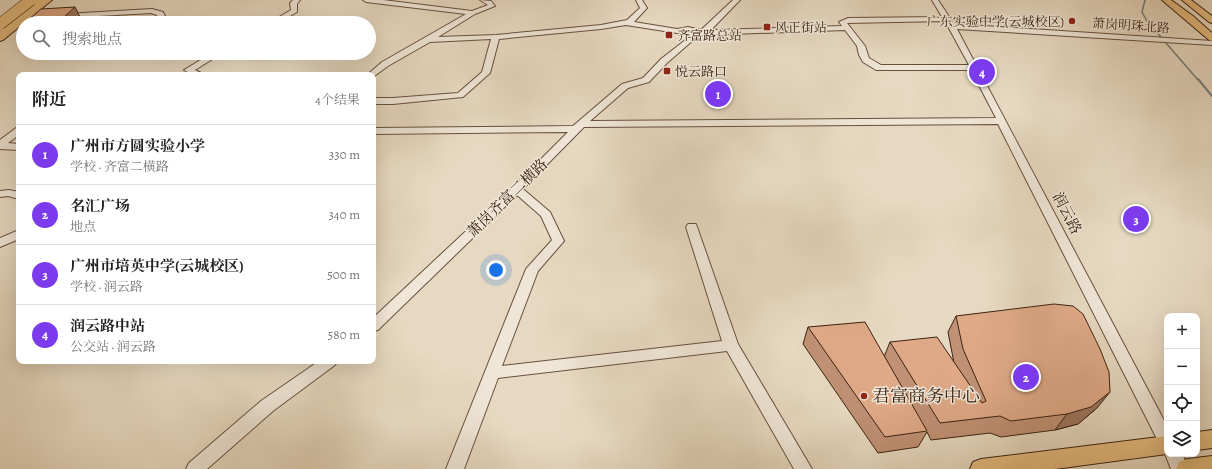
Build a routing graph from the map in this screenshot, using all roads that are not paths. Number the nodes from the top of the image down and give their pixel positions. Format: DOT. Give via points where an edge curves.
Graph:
graph roads {
  1 [pos="28,0"];
  2 [pos="40,0"];
  3 [pos="48,0"];
  4 [pos="297,0"];
  5 [pos="366,0"];
  6 [pos="483,0"];
  7 [pos="640,0"];
  8 [pos="737,0"];
  9 [pos="935,0"];
  10 [pos="1186,0"];
  11 [pos="1170,3"];
  12 [pos="1196,7"];
  13 [pos="473,14"];
  14 [pos="19,16"];
  15 [pos="29,16"];
  16 [pos="70,16"];
  17 [pos="161,16"];
  18 [pos="286,16"];
  19 [pos="0,19"];
  20 [pos="16,19"];
  21 [pos="1212,20"];
  22 [pos="628,22"];
  23 [pos="950,22"];
  24 [pos="0,23"];
  25 [pos="16,26"];
  26 [pos="847,28"];
  27 [pos="0,31"];
  28 [pos="677,32"];
  29 [pos="702,32"];
  30 [pos="496,37"];
  31 [pos="0,38"];
  32 [pos="1212,38"];
  33 [pos="428,40"];
  34 [pos="688,40"];
  35 [pos="1212,43"];
  36 [pos="206,60"];
  37 [pos="974,67"];
  38 [pos="193,72"];
  39 [pos="375,72"];
  40 [pos="376,101"];
  41 [pos="1002,121"];
  42 [pos="579,127"];
  43 [pos="376,131"];
  44 [pos="16,132"];
  45 [pos="0,145"];
  46 [pos="16,147"];
  47 [pos="517,189"];
  48 [pos="0,194"];
  49 [pos="16,195"];
  50 [pos="692,227"];
  51 [pos="16,235"];
  52 [pos="0,243"];
  53 [pos="376,323"];
  54 [pos="731,345"];
  55 [pos="326,364"];
  56 [pos="491,373"];
  57 [pos="1164,436"];
  58 [pos="1212,439"];
  59 [pos="1200,441"];
  60 [pos="1164,445"];
  61 [pos="1174,457"];
  62 [pos="1212,466"];
  63 [pos="195,469"];
  64 [pos="456,469"];
  65 [pos="803,469"];
  66 [pos="981,469"];
  67 [pos="1180,469"];
  68 [pos="1187,469"];
  1 -- 19 [label="main road"];
  1 -- 24 [label="highway, bridge"];
  2 -- 14 [label="highway"];
  3 -- 15 [label="main road"];
  4 -- 18 [label="street" via="293,3 295,11"];
  5 -- 13 [label="street"];
  6 -- 13 [label="street" via="492,6"];
  7 -- 22 [label="street" via="644,8"];
  8 -- 29 [label="street"];
  9 -- 23 [label="street, 润云路"];
  10 -- 12 [label="main road"];
  11 -- 12 [label="main road"];
  11 -- 32 [label="main road"];
  12 -- 21 [label="main road"];
  13 -- 33 [label="street"];
  16 -- 17 [label="street" via="152,11"];
  20 -- 27 [label="highway"];
  22 -- 28 [label="street"];
  22 -- 30 [label="street"];
  23 -- 26 [label="street, 萧岗明珠北路" via="848,20 843,22"];
  23 -- 35 [label="street, 萧岗明珠北路"];
  23 -- 37 [label="street, 润云路"];
  25 -- 31 [label="main road"];
  26 -- 29 [label="street"];
  26 -- 37 [label="street" via="861,46 866,60 879,68"];
  28 -- 29 [label="street" via="688,29"];
  28 -- 34 [label="street" via="677,36"];
  29 -- 34 [label="street" via="702,37"];
  30 -- 33 [label="street"];
  30 -- 40 [label="street" via="486,73 460,95"];
  33 -- 39 [label="street"];
  34 -- 42 [label="street, 萧岗齐富二横路" via="646,80 625,86"];
  36 -- 38 [label="street" via="188,70"];
  37 -- 41 [label="street, 润云路"];
  41 -- 42 [label="street"];
  41 -- 57 [label="street, 润云路"];
  42 -- 43 [label="street"];
  42 -- 47 [label="street, 萧岗齐富二横路"];
  44 -- 45 [label="street"];
  45 -- 46 [label="street"];
  47 -- 53 [label="street, 萧岗齐富二横路"];
  47 -- 56 [label="street" via="546,214 558,241 532,269"];
  48 -- 49 [label="street"];
  50 -- 54 [label="street"];
  51 -- 52 [label="street"];
  54 -- 56 [label="street"];
  54 -- 65 [label="street"];
  55 -- 63 [label="street" via="267,406"];
  56 -- 64 [label="street"];
  58 -- 59 [label="main road"];
  60 -- 66 [label="main road"];
  61 -- 67 [label="street"];
  62 -- 68 [label="main road"];
}
